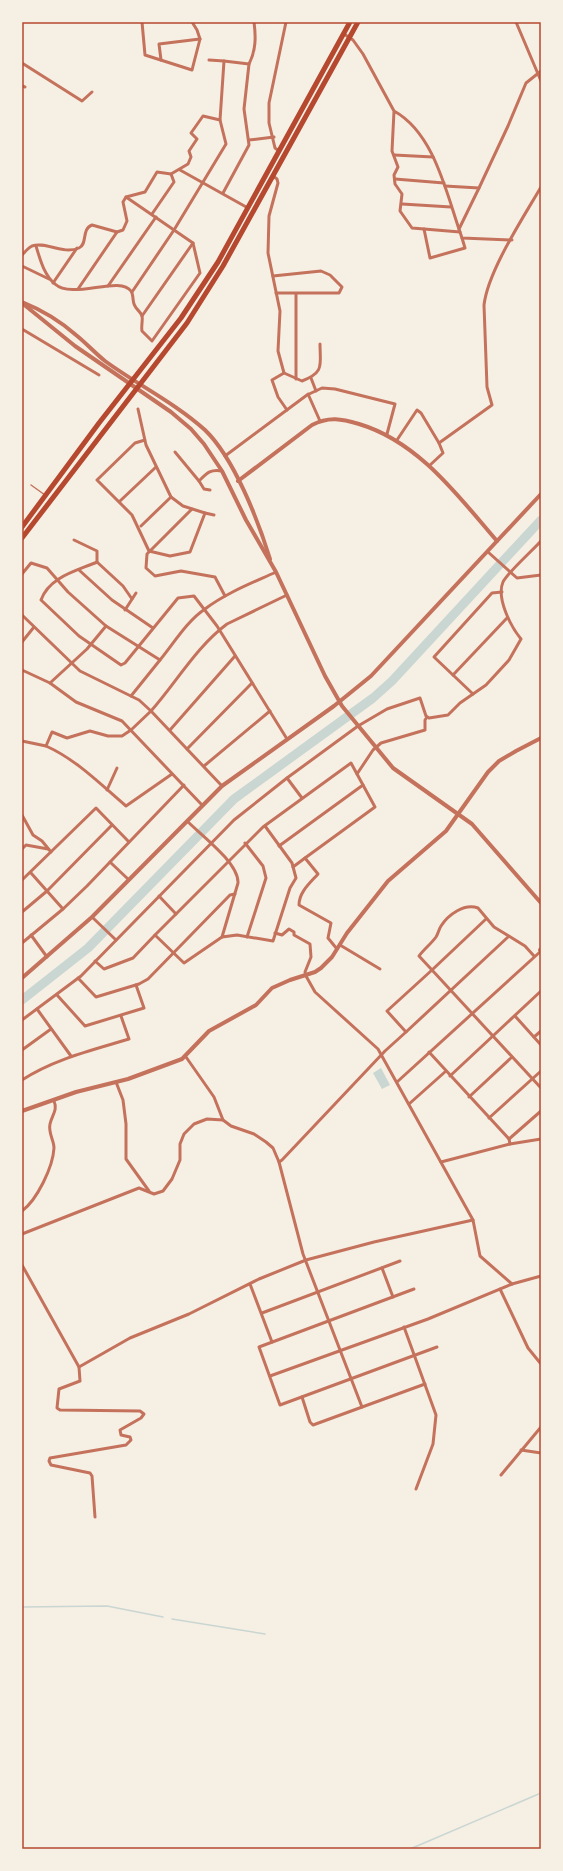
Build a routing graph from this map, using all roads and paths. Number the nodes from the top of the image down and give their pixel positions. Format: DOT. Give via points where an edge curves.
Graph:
graph roads {
  1 [pos="142,22"];
  2 [pos="192,22"];
  3 [pos="254,22"];
  4 [pos="286,22"];
  5 [pos="350,22"];
  6 [pos="358,22"];
  7 [pos="516,22"];
  8 [pos="344,34"];
  9 [pos="350,38"];
  10 [pos="200,39"];
  11 [pos="161,60"];
  12 [pos="209,60"];
  13 [pos="224,61"];
  14 [pos="22,63"];
  15 [pos="249,64"];
  16 [pos="539,72"];
  17 [pos="541,81"];
  18 [pos="92,92"];
  19 [pos="394,110"];
  20 [pos="220,120"];
  21 [pos="274,137"];
  22 [pos="249,140"];
  23 [pos="279,151"];
  24 [pos="394,155"];
  25 [pos="433,157"];
  26 [pos="180,170"];
  27 [pos="172,174"];
  28 [pos="273,176"];
  29 [pos="394,179"];
  30 [pos="204,183"];
  31 [pos="445,184"];
  32 [pos="541,187"];
  33 [pos="479,188"];
  34 [pos="222,193"];
  35 [pos="126,197"];
  36 [pos="402,204"];
  37 [pos="451,207"];
  38 [pos="248,208"];
  39 [pos="152,214"];
  40 [pos="156,217"];
  41 [pos="424,229"];
  42 [pos="174,230"];
  43 [pos="460,230"];
  44 [pos="117,232"];
  45 [pos="462,238"];
  46 [pos="512,240"];
  47 [pos="193,243"];
  48 [pos="36,246"];
  49 [pos="78,248"];
  50 [pos="22,254"];
  51 [pos="22,266"];
  52 [pos="273,276"];
  53 [pos="50,279"];
  54 [pos="53,283"];
  55 [pos="108,286"];
  56 [pos="78,289"];
  57 [pos="132,292"];
  58 [pos="276,293"];
  59 [pos="296,294"];
  60 [pos="22,302"];
  61 [pos="142,316"];
  62 [pos="22,329"];
  63 [pos="320,344"];
  64 [pos="284,373"];
  65 [pos="99,376"];
  66 [pos="311,378"];
  67 [pos="296,380"];
  68 [pos="131,381"];
  69 [pos="138,386"];
  70 [pos="316,391"];
  71 [pos="308,394"];
  72 [pos="138,409"];
  73 [pos="287,410"];
  74 [pos="320,421"];
  75 [pos="196,423"];
  76 [pos="191,429"];
  77 [pos="387,434"];
  78 [pos="145,440"];
  79 [pos="397,440"];
  80 [pos="439,444"];
  81 [pos="175,452"];
  82 [pos="225,456"];
  83 [pos="429,466"];
  84 [pos="156,467"];
  85 [pos="222,471"];
  86 [pos="199,481"];
  87 [pos="238,481"];
  88 [pos="31,485"];
  89 [pos="210,490"];
  90 [pos="541,494"];
  91 [pos="45,495"];
  92 [pos="171,497"];
  93 [pos="120,501"];
  94 [pos="192,509"];
  95 [pos="205,513"];
  96 [pos="214,515"];
  97 [pos="22,526"];
  98 [pos="141,526"];
  99 [pos="22,538"];
  100 [pos="74,540"];
  101 [pos="497,541"];
  102 [pos="541,541"];
  103 [pos="150,551"];
  104 [pos="488,552"];
  105 [pos="97,562"];
  106 [pos="272,565"];
  107 [pos="79,570"];
  108 [pos="276,572"];
  109 [pos="511,573"];
  110 [pos="22,574"];
  111 [pos="541,575"];
  112 [pos="56,580"];
  113 [pos="502,592"];
  114 [pos="136,593"];
  115 [pos="287,595"];
  116 [pos="225,596"];
  117 [pos="132,599"];
  118 [pos="204,609"];
  119 [pos="125,610"];
  120 [pos="22,615"];
  121 [pos="507,618"];
  122 [pos="106,626"];
  123 [pos="34,627"];
  124 [pos="153,628"];
  125 [pos="219,630"];
  126 [pos="22,642"];
  127 [pos="90,645"];
  128 [pos="138,647"];
  129 [pos="235,656"];
  130 [pos="160,660"];
  131 [pos="71,664"];
  132 [pos="23,670"];
  133 [pos="453,675"];
  134 [pos="22,676"];
  135 [pos="50,683"];
  136 [pos="252,683"];
  137 [pos="473,694"];
  138 [pos="131,696"];
  139 [pos="340,702"];
  140 [pos="151,711"];
  141 [pos="270,711"];
  142 [pos="428,717"];
  143 [pos="358,726"];
  144 [pos="132,730"];
  145 [pos="170,730"];
  146 [pos="541,738"];
  147 [pos="288,739"];
  148 [pos="22,741"];
  149 [pos="46,746"];
  150 [pos="375,747"];
  151 [pos="187,749"];
  152 [pos="204,766"];
  153 [pos="117,768"];
  154 [pos="172,774"];
  155 [pos="358,774"];
  156 [pos="287,778"];
  157 [pos="184,785"];
  158 [pos="363,785"];
  159 [pos="222,786"];
  160 [pos="107,790"];
  161 [pos="302,798"];
  162 [pos="202,805"];
  163 [pos="459,814"];
  164 [pos="22,815"];
  165 [pos="187,821"];
  166 [pos="112,825"];
  167 [pos="265,826"];
  168 [pos="129,842"];
  169 [pos="246,843"];
  170 [pos="211,844"];
  171 [pos="279,846"];
  172 [pos="22,849"];
  173 [pos="48,849"];
  174 [pos="51,852"];
  175 [pos="305,858"];
  176 [pos="228,861"];
  177 [pos="110,862"];
  178 [pos="293,867"];
  179 [pos="31,873"];
  180 [pos="22,880"];
  181 [pos="129,880"];
  182 [pos="47,891"];
  183 [pos="235,894"];
  184 [pos="159,896"];
  185 [pos="541,903"];
  186 [pos="63,909"];
  187 [pos="22,912"];
  188 [pos="176,914"];
  189 [pos="92,917"];
  190 [pos="486,920"];
  191 [pos="275,933"];
  192 [pos="31,935"];
  193 [pos="155,935"];
  194 [pos="222,937"];
  195 [pos="247,937"];
  196 [pos="508,937"];
  197 [pos="116,940"];
  198 [pos="22,943"];
  199 [pos="340,945"];
  200 [pos="337,949"];
  201 [pos="541,950"];
  202 [pos="174,953"];
  203 [pos="534,956"];
  204 [pos="47,957"];
  205 [pos="95,961"];
  206 [pos="380,969"];
  207 [pos="432,970"];
  208 [pos="306,976"];
  209 [pos="22,978"];
  210 [pos="78,978"];
  211 [pos="136,985"];
  212 [pos="450,990"];
  213 [pos="541,991"];
  214 [pos="58,994"];
  215 [pos="37,1009"];
  216 [pos="472,1013"];
  217 [pos="121,1016"];
  218 [pos="515,1016"];
  219 [pos="22,1020"];
  220 [pos="51,1029"];
  221 [pos="541,1031"];
  222 [pos="406,1032"];
  223 [pos="493,1036"];
  224 [pos="534,1037"];
  225 [pos="541,1045"];
  226 [pos="22,1050"];
  227 [pos="429,1052"];
  228 [pos="382,1054"];
  229 [pos="71,1056"];
  230 [pos="186,1057"];
  231 [pos="512,1057"];
  232 [pos="446,1071"];
  233 [pos="541,1071"];
  234 [pos="450,1076"];
  235 [pos="533,1079"];
  236 [pos="22,1080"];
  237 [pos="116,1082"];
  238 [pos="397,1082"];
  239 [pos="541,1088"];
  240 [pos="469,1097"];
  241 [pos="54,1101"];
  242 [pos="409,1104"];
  243 [pos="22,1111"];
  244 [pos="541,1111"];
  245 [pos="489,1118"];
  246 [pos="223,1120"];
  247 [pos="541,1139"];
  248 [pos="510,1142"];
  249 [pos="279,1162"];
  250 [pos="441,1162"];
  251 [pos="150,1193"];
  252 [pos="22,1211"];
  253 [pos="473,1220"];
  254 [pos="22,1234"];
  255 [pos="306,1260"];
  256 [pos="400,1261"];
  257 [pos="22,1265"];
  258 [pos="382,1268"];
  259 [pos="541,1276"];
  260 [pos="250,1284"];
  261 [pos="512,1284"];
  262 [pos="414,1289"];
  263 [pos="500,1289"];
  264 [pos="318,1292"];
  265 [pos="393,1297"];
  266 [pos="262,1313"];
  267 [pos="329,1321"];
  268 [pos="404,1327"];
  269 [pos="272,1342"];
  270 [pos="437,1347"];
  271 [pos="340,1350"];
  272 [pos="414,1355"];
  273 [pos="541,1364"];
  274 [pos="79,1367"];
  275 [pos="270,1376"];
  276 [pos="351,1379"];
  277 [pos="425,1384"];
  278 [pos="302,1397"];
  279 [pos="362,1407"];
  280 [pos="541,1427"];
  281 [pos="521,1450"];
  282 [pos="541,1453"];
  283 [pos="502,1475"];
  284 [pos="416,1489"];
  285 [pos="95,1517"];
  1 -- 11 [label="street" via="145,55"];
  2 -- 10 [label="street"];
  3 -- 15 [label="street" via="255,50"];
  4 -- 21 [label="street" via="269,103 269,123"];
  5 -- 8 [label="highway"];
  6 -- 9 [label="highway"];
  7 -- 16 [label="street"];
  8 -- 9 [label="street"];
  8 -- 23 [label="highway"];
  9 -- 19 [label="street" via="363,54"];
  9 -- 28 [label="highway"];
  10 -- 11 [label="street" via="159,44"];
  10 -- 11 [label="street" via="192,70"];
  12 -- 13 [label="street"];
  13 -- 15 [label="street"];
  13 -- 20 [label="street"];
  14 -- 18 [label="street" via="82,101"];
  15 -- 22 [label="street" via="244,109"];
  16 -- 17 [label="street"];
  16 -- 33 [label="street" via="526,83"];
  19 -- 24 [label="street"];
  19 -- 25 [label="street" via="408,121 428,145"];
  20 -- 26 [label="street" via="203,116 191,133 197,139 189,151 191,161"];
  20 -- 30 [label="street" via="226,144"];
  21 -- 22 [label="street"];
  21 -- 23 [label="street"];
  22 -- 34 [label="street"];
  23 -- 38 [label="highway"];
  24 -- 25 [label="street"];
  24 -- 29 [label="street" via="398,167"];
  25 -- 31 [label="street"];
  26 -- 27 [label="street"];
  26 -- 30 [label="street"];
  27 -- 35 [label="street" via="157,172 145,192"];
  27 -- 39 [label="street" via="174,182"];
  28 -- 52 [label="street" via="278,183 268,228 268,253"];
  28 -- 69 [label="highway" via="219,272 186,323"];
  29 -- 31 [label="street"];
  29 -- 36 [label="street" via="402,194"];
  30 -- 34 [label="street"];
  30 -- 42 [label="street"];
  31 -- 33 [label="street"];
  31 -- 37 [label="street"];
  32 -- 46 [label="street"];
  33 -- 43 [label="street"];
  34 -- 38 [label="street"];
  35 -- 39 [label="street"];
  35 -- 44 [label="street" via="123,202 126,225 123,230"];
  36 -- 37 [label="street"];
  36 -- 41 [label="street" via="400,211 410,226"];
  37 -- 43 [label="street"];
  38 -- 68 [label="highway" via="196,298"];
  39 -- 40 [label="street"];
  40 -- 42 [label="street"];
  40 -- 55 [label="street"];
  41 -- 43 [label="street"];
  41 -- 45 [label="street" via="430,258 465,248"];
  42 -- 47 [label="street"];
  42 -- 57 [label="street"];
  43 -- 45 [label="street"];
  44 -- 49 [label="street" via="92,225 88,227 83,244"];
  44 -- 56 [label="street"];
  45 -- 46 [label="street"];
  46 -- 80 [label="street" via="486,292 484,305 487,387 492,405"];
  47 -- 61 [label="street"];
  47 -- 61 [label="street" via="200,273 152,341 142,331"];
  48 -- 49 [label="street" via="60,250"];
  48 -- 50 [label="street" via="31,246"];
  48 -- 53 [label="street"];
  49 -- 54 [label="street"];
  51 -- 53 [label="street"];
  52 -- 58 [label="street"];
  52 -- 59 [label="street" via="321,271 330,275 342,287 339,293"];
  53 -- 54 [label="street"];
  54 -- 56 [label="street" via="64,290"];
  55 -- 56 [label="street"];
  55 -- 57 [label="street" via="126,287"];
  57 -- 61 [label="street" via="135,306"];
  58 -- 59 [label="street"];
  58 -- 64 [label="street" via="280,311 278,351"];
  59 -- 67 [label="street"];
  60 -- 68 [label="street" via="64,338"];
  60 -- 68 [label="street" via="39,308 52,317"];
  62 -- 65 [label="street"];
  63 -- 66 [label="street" via="320,370"];
  64 -- 67 [label="street"];
  64 -- 73 [label="street" via="272,380"];
  66 -- 67 [label="street" via="302,382"];
  66 -- 70 [label="street"];
  68 -- 69 [label="street"];
  68 -- 91 [label="highway"];
  69 -- 75 [label="street"];
  69 -- 76 [label="street"];
  69 -- 99 [label="highway"];
  70 -- 71 [label="street"];
  70 -- 77 [label="street" via="322,388 335,389 395,404"];
  71 -- 73 [label="street"];
  71 -- 74 [label="street"];
  72 -- 78 [label="street"];
  73 -- 82 [label="street"];
  74 -- 77 [label="street" via="337,418"];
  74 -- 87 [label="street"];
  75 -- 76 [label="street"];
  75 -- 82 [label="street"];
  76 -- 85 [label="street"];
  77 -- 79 [label="street"];
  78 -- 84 [label="street"];
  78 -- 93 [label="street" via="135,443 97,480"];
  79 -- 80 [label="street" via="417,410"];
  79 -- 83 [label="street"];
  80 -- 83 [label="street" via="443,453"];
  81 -- 86 [label="street"];
  82 -- 87 [label="street"];
  83 -- 101 [label="street"];
  84 -- 92 [label="street"];
  84 -- 93 [label="street"];
  85 -- 86 [label="street" via="213,469"];
  85 -- 106 [label="street"];
  86 -- 89 [label="street" via="204,489"];
  87 -- 106 [label="street" via="260,527"];
  88 -- 91 [label="lane"];
  90 -- 101 [label="street"];
  91 -- 97 [label="highway"];
  92 -- 94 [label="street"];
  92 -- 98 [label="street"];
  93 -- 103 [label="street" via="132,515"];
  94 -- 95 [label="street"];
  94 -- 103 [label="street"];
  95 -- 96 [label="street"];
  95 -- 103 [label="street" via="190,552 170,556"];
  100 -- 105 [label="street" via="97,551"];
  101 -- 104 [label="street"];
  102 -- 109 [label="street"];
  103 -- 116 [label="street" via="147,554 146,568 155,576 181,571 215,577"];
  104 -- 109 [label="street"];
  104 -- 139 [label="street" via="379,669"];
  105 -- 107 [label="street"];
  105 -- 117 [label="street" via="123,586"];
  106 -- 108 [label="street"];
  107 -- 112 [label="street"];
  107 -- 119 [label="street"];
  108 -- 115 [label="street"];
  108 -- 116 [label="street"];
  109 -- 111 [label="street" via="517,578"];
  109 -- 113 [label="street" via="504,581"];
  110 -- 112 [label="street" via="31,562 47,568"];
  112 -- 122 [label="street"];
  112 -- 127 [label="street" via="41,600"];
  113 -- 121 [label="street"];
  113 -- 133 [label="street" via="492,593 434,657"];
  114 -- 117 [label="street"];
  115 -- 125 [label="street"];
  115 -- 139 [label="street"];
  116 -- 118 [label="street"];
  117 -- 119 [label="street"];
  118 -- 124 [label="street" via="194,596 178,598"];
  118 -- 125 [label="street"];
  118 -- 130 [label="street"];
  119 -- 124 [label="street"];
  120 -- 123 [label="street"];
  121 -- 133 [label="street"];
  121 -- 137 [label="street" via="521,639 504,665 486,685"];
  122 -- 127 [label="street"];
  122 -- 128 [label="street"];
  123 -- 126 [label="street"];
  123 -- 131 [label="street"];
  124 -- 128 [label="street"];
  125 -- 129 [label="street"];
  125 -- 140 [label="street"];
  127 -- 128 [label="street" via="121,665"];
  127 -- 131 [label="street"];
  128 -- 130 [label="street"];
  129 -- 136 [label="street"];
  129 -- 145 [label="street"];
  130 -- 138 [label="street"];
  131 -- 135 [label="street"];
  131 -- 138 [label="street" via="91,678"];
  132 -- 134 [label="street"];
  132 -- 135 [label="street"];
  133 -- 137 [label="street"];
  135 -- 144 [label="street" via="76,702 122,721"];
  136 -- 141 [label="street"];
  136 -- 151 [label="street"];
  137 -- 142 [label="street" via="448,715"];
  138 -- 140 [label="street"];
  139 -- 143 [label="street"];
  139 -- 147 [label="street"];
  140 -- 144 [label="street"];
  140 -- 145 [label="street"];
  141 -- 147 [label="street"];
  141 -- 152 [label="street"];
  142 -- 143 [label="street" via="420,698 387,708"];
  142 -- 150 [label="street" via="425,720 425,730"];
  143 -- 150 [label="street"];
  143 -- 156 [label="street"];
  144 -- 149 [label="street" via="122,736 108,736 90,731 67,738 52,732"];
  144 -- 154 [label="street"];
  145 -- 151 [label="street"];
  146 -- 163 [label="street" via="499,761"];
  147 -- 159 [label="street"];
  148 -- 149 [label="street"];
  149 -- 160 [label="street" via="75,762"];
  150 -- 155 [label="street"];
  150 -- 163 [label="street" via="398,772"];
  151 -- 152 [label="street"];
  152 -- 159 [label="street"];
  153 -- 160 [label="street"];
  154 -- 157 [label="street"];
  154 -- 160 [label="street" via="126,806"];
  155 -- 158 [label="street"];
  155 -- 161 [label="street" via="351,763"];
  156 -- 161 [label="street"];
  156 -- 170 [label="street" via="234,820"];
  157 -- 162 [label="street"];
  157 -- 168 [label="street"];
  158 -- 171 [label="street"];
  158 -- 175 [label="street" via="375,807"];
  159 -- 162 [label="street"];
  161 -- 167 [label="street"];
  162 -- 165 [label="street"];
  163 -- 185 [label="street" via="480,832"];
  163 -- 199 [label="street" via="440,836 388,881"];
  164 -- 173 [label="street" via="34,835"];
  165 -- 170 [label="street"];
  165 -- 181 [label="street"];
  166 -- 168 [label="street"];
  166 -- 174 [label="street" via="96,808"];
  166 -- 182 [label="street"];
  167 -- 169 [label="street"];
  167 -- 171 [label="street"];
  168 -- 177 [label="street"];
  169 -- 176 [label="street"];
  169 -- 195 [label="street" via="263,866 266,878"];
  170 -- 176 [label="street"];
  170 -- 184 [label="street"];
  171 -- 178 [label="street"];
  172 -- 173 [label="street" via="26,845"];
  173 -- 174 [label="street"];
  174 -- 179 [label="street"];
  175 -- 178 [label="street"];
  175 -- 200 [label="street" via="318,874 299,898 299,905 332,924 328,938"];
  176 -- 183 [label="street" via="239,876"];
  176 -- 188 [label="street"];
  177 -- 181 [label="street"];
  177 -- 186 [label="street"];
  178 -- 191 [label="street" via="296,878 290,888"];
  179 -- 180 [label="street"];
  179 -- 182 [label="street"];
  181 -- 189 [label="street"];
  182 -- 186 [label="street"];
  182 -- 187 [label="street"];
  183 -- 194 [label="street"];
  183 -- 202 [label="street" via="230,895"];
  184 -- 188 [label="street"];
  184 -- 197 [label="street"];
  186 -- 192 [label="street"];
  188 -- 193 [label="street"];
  189 -- 197 [label="street"];
  189 -- 204 [label="street"];
  190 -- 196 [label="street"];
  190 -- 207 [label="street"];
  190 -- 207 [label="street" via="481,910 474,906 461,909 445,920 436,936 419,956"];
  191 -- 195 [label="street" via="273,941"];
  191 -- 208 [label="street" via="282,935 289,929 310,944 311,957"];
  192 -- 198 [label="street"];
  192 -- 204 [label="street"];
  193 -- 202 [label="street"];
  193 -- 205 [label="street" via="133,958 104,969"];
  194 -- 195 [label="street"];
  194 -- 202 [label="street" via="184,963"];
  196 -- 203 [label="street" via="525,946"];
  196 -- 212 [label="street"];
  197 -- 205 [label="street"];
  199 -- 200 [label="street"];
  199 -- 206 [label="street"];
  200 -- 208 [label="street" via="321,968"];
  201 -- 203 [label="street"];
  202 -- 211 [label="street" via="148,979"];
  203 -- 216 [label="street"];
  204 -- 209 [label="street"];
  205 -- 210 [label="street"];
  207 -- 212 [label="street"];
  207 -- 222 [label="street" via="387,1011"];
  208 -- 228 [label="street" via="316,992"];
  208 -- 230 [label="street" via="272,988 256,1005 209,1032"];
  210 -- 211 [label="street" via="96,997"];
  210 -- 214 [label="street"];
  211 -- 217 [label="street" via="144,1008"];
  212 -- 216 [label="street"];
  212 -- 222 [label="street"];
  213 -- 218 [label="street"];
  214 -- 215 [label="street"];
  214 -- 217 [label="street" via="85,1026"];
  215 -- 219 [label="street"];
  215 -- 220 [label="street"];
  216 -- 223 [label="street"];
  216 -- 227 [label="street"];
  217 -- 229 [label="street" via="129,1039"];
  218 -- 223 [label="street"];
  218 -- 224 [label="street"];
  220 -- 226 [label="street"];
  220 -- 229 [label="street"];
  221 -- 224 [label="street"];
  222 -- 228 [label="street"];
  223 -- 231 [label="street"];
  223 -- 234 [label="street"];
  224 -- 225 [label="street"];
  227 -- 232 [label="street"];
  227 -- 238 [label="street"];
  228 -- 238 [label="street"];
  228 -- 249 [label="street"];
  229 -- 236 [label="street"];
  230 -- 237 [label="street"];
  230 -- 246 [label="street" via="214,1097"];
  231 -- 235 [label="street"];
  231 -- 240 [label="street"];
  232 -- 234 [label="street"];
  232 -- 242 [label="street"];
  233 -- 235 [label="street"];
  234 -- 240 [label="street"];
  235 -- 239 [label="street"];
  235 -- 245 [label="street"];
  237 -- 241 [label="street" via="86,1089"];
  237 -- 251 [label="street" via="123,1100 126,1159"];
  238 -- 242 [label="street"];
  240 -- 245 [label="street"];
  241 -- 243 [label="street"];
  241 -- 252 [label="street" via="56,1109 50,1124 53,1155 37,1196"];
  242 -- 250 [label="street"];
  244 -- 248 [label="street"];
  245 -- 248 [label="street"];
  246 -- 249 [label="street" via="266,1142 273,1148"];
  246 -- 251 [label="street" via="207,1118 186,1131 181,1141 180,1160 169,1184 164,1191"];
  247 -- 248 [label="street"];
  248 -- 250 [label="street"];
  249 -- 255 [label="street"];
  250 -- 253 [label="street"];
  251 -- 254 [label="street" via="139,1188"];
  253 -- 255 [label="street"];
  253 -- 261 [label="street" via="480,1256"];
  255 -- 260 [label="street"];
  255 -- 264 [label="street"];
  256 -- 258 [label="street"];
  257 -- 274 [label="street"];
  258 -- 264 [label="street"];
  258 -- 265 [label="street"];
  259 -- 261 [label="street"];
  260 -- 266 [label="street"];
  260 -- 274 [label="street" via="189,1314 130,1338"];
  261 -- 263 [label="street"];
  262 -- 265 [label="street"];
  263 -- 268 [label="street"];
  263 -- 273 [label="street" via="528,1348"];
  264 -- 266 [label="street"];
  264 -- 267 [label="street"];
  265 -- 267 [label="street"];
  266 -- 269 [label="street"];
  267 -- 269 [label="street"];
  267 -- 271 [label="street"];
  268 -- 271 [label="street"];
  268 -- 272 [label="street"];
  269 -- 275 [label="street" via="259,1347"];
  270 -- 272 [label="street"];
  271 -- 275 [label="street"];
  271 -- 276 [label="street"];
  272 -- 276 [label="street"];
  272 -- 277 [label="street"];
  274 -- 285 [label="street" via="80,1381 59,1389 57,1408 140,1411 144,1414 120,1430 121,1435 130,1437 131,1440 126,1445 50,1458 51,1465 90,1473"];
  275 -- 278 [label="street" via="280,1405"];
  276 -- 278 [label="street"];
  276 -- 279 [label="street"];
  277 -- 279 [label="street"];
  277 -- 284 [label="street" via="435,1409 436,1428 432,1448"];
  278 -- 279 [label="street" via="313,1425"];
  280 -- 281 [label="street"];
  281 -- 282 [label="street"];
  281 -- 283 [label="street"];
}
